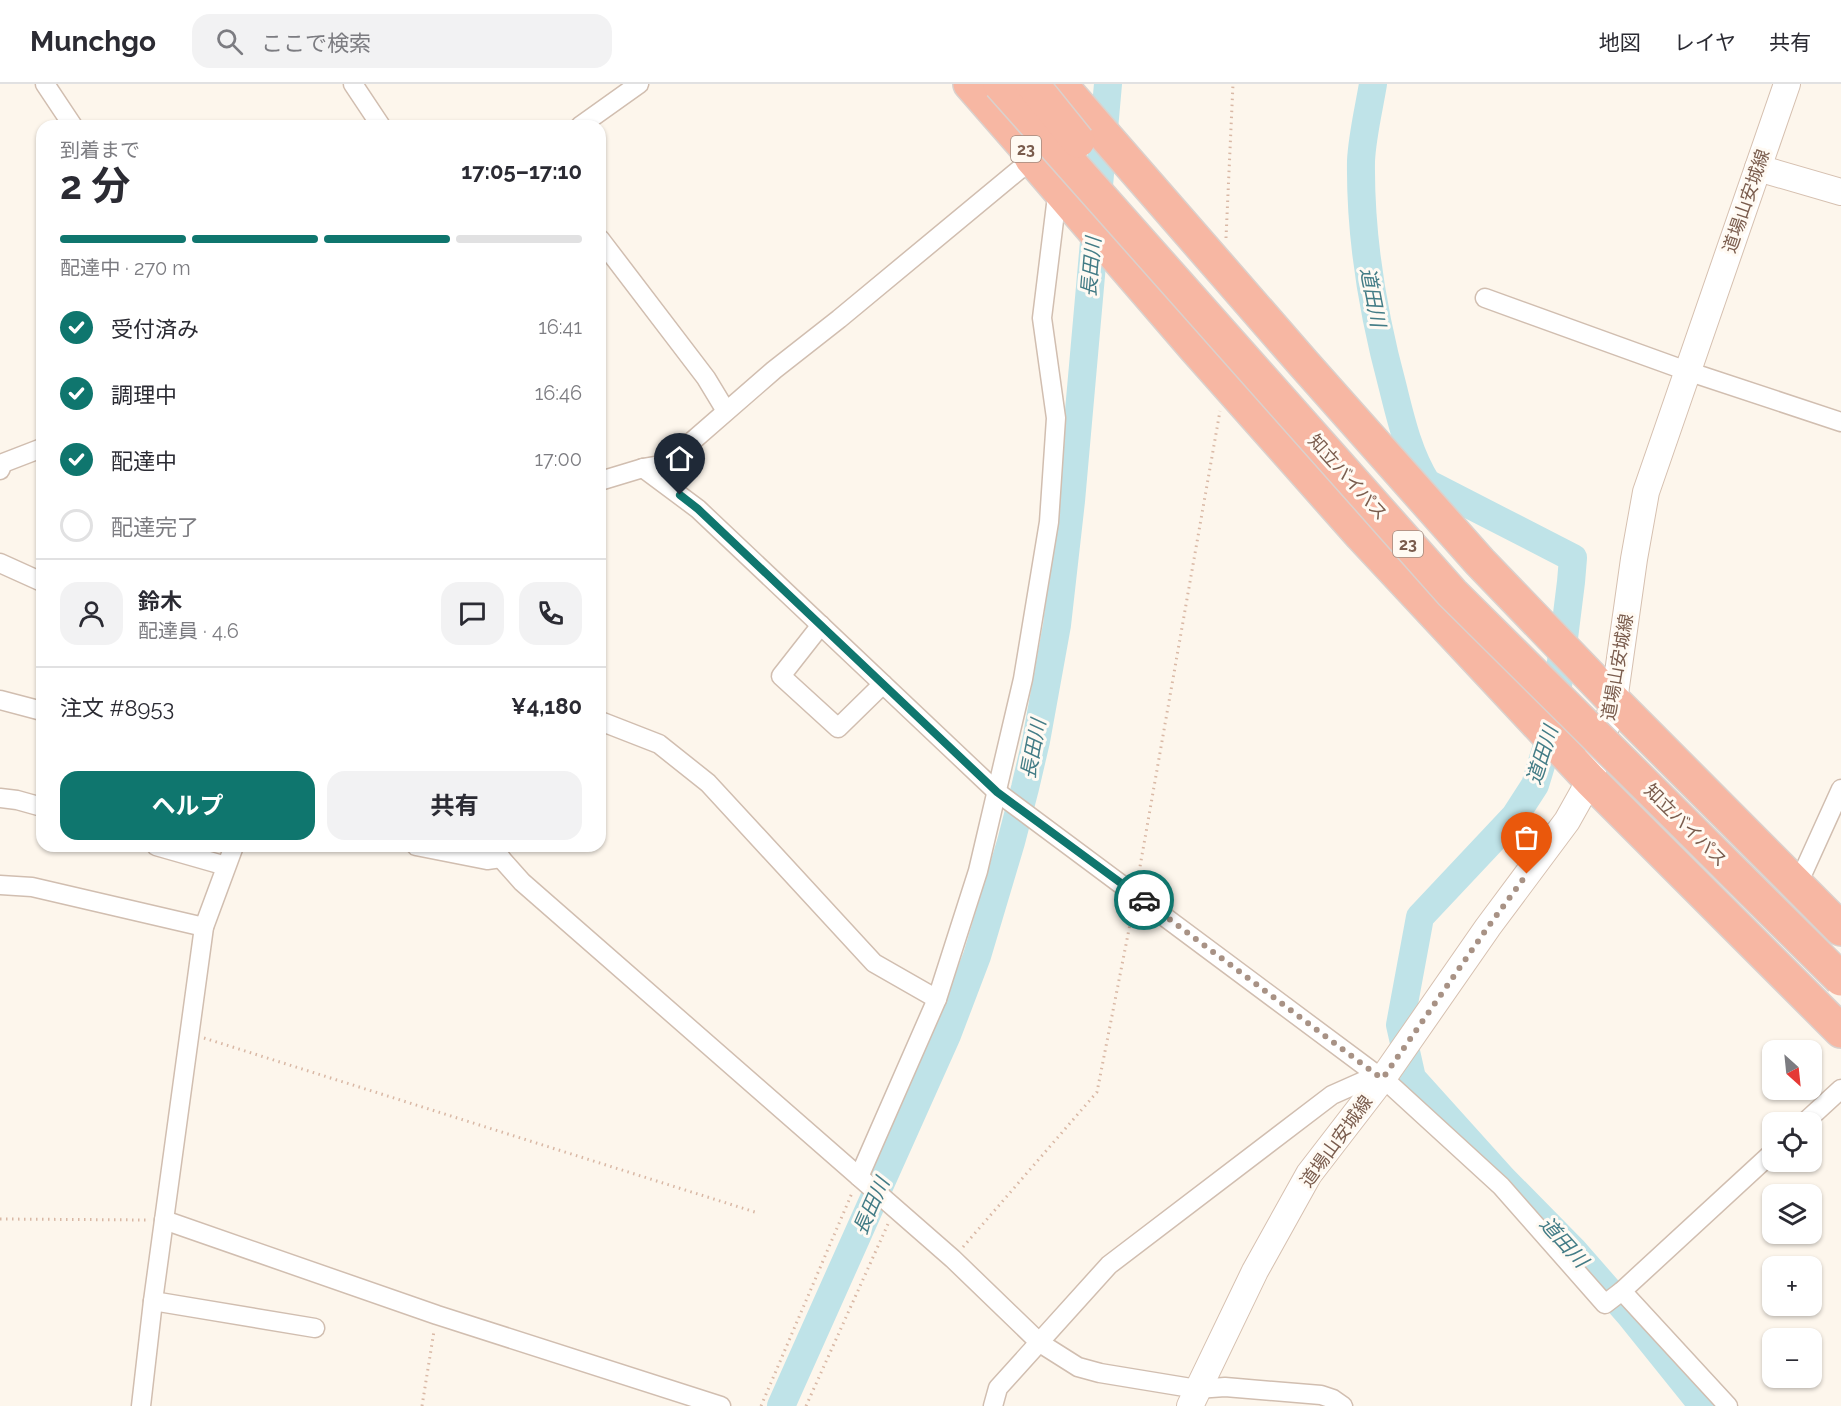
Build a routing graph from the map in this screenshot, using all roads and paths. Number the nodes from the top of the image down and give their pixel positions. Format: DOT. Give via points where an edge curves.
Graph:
graph roads {
  1 [pos="45,84"];
  2 [pos="352,84"];
  3 [pos="639,84"];
  4 [pos="970,84"];
  5 [pos="1000,84"];
  6 [pos="1032,84"];
  7 [pos="1233,84"];
  8 [pos="1787,84"];
  9 [pos="1068,91"];
  10 [pos="69,120"];
  11 [pos="377,120"];
  12 [pos="588,120"];
  13 [pos="1032,159"];
  14 [pos="1758,168"];
  15 [pos="1058,189"];
  16 [pos="1841,192"];
  17 [pos="1225,246"];
  18 [pos="606,247"];
  19 [pos="1485,298"];
  20 [pos="1687,371"];
  21 [pos="1220,406"];
  22 [pos="726,411"];
  23 [pos="1841,422"];
  24 [pos="36,450"];
  25 [pos="1,464"];
  26 [pos="644,468"];
  27 [pos="606,479"];
  28 [pos="0,563"];
  29 [pos="36,579"];
  30 [pos="821,625"];
  31 [pos="883,684"];
  32 [pos="0,700"];
  33 [pos="1614,701"];
  34 [pos="36,709"];
  35 [pos="606,723"];
  36 [pos="1590,780"];
  37 [pos="1841,789"];
  38 [pos="997,792"];
  39 [pos="0,798"];
  40 [pos="36,805"];
  41 [pos="177,852"];
  42 [pos="232,852"];
  43 [pos="446,852"];
  44 [pos="495,852"];
  45 [pos="226,866"];
  46 [pos="0,885"];
  47 [pos="1797,886"];
  48 [pos="1135,894"];
  49 [pos="204,927"];
  50 [pos="1841,929"];
  51 [pos="1841,960"];
  52 [pos="1841,979"];
  53 [pos="937,999"];
  54 [pos="1841,1031"];
  55 [pos="190,1034"];
  56 [pos="1380,1076"];
  57 [pos="1841,1089"];
  58 [pos="1817,1112"];
  59 [pos="1762,1162"];
  60 [pos="859,1177"];
  61 [pos="896,1208"];
  62 [pos="758,1213"];
  63 [pos="0,1219"];
  64 [pos="164,1220"];
  65 [pos="953,1259"];
  66 [pos="1622,1291"];
  67 [pos="153,1301"];
  68 [pos="437,1315"];
  69 [pos="315,1328"];
  70 [pos="1040,1343"];
  71 [pos="1194,1398"];
  72 [pos="141,1406"];
  73 [pos="422,1406"];
  74 [pos="722,1406"];
  75 [pos="761,1406"];
  76 [pos="806,1406"];
  77 [pos="993,1406"];
  78 [pos="1343,1406"];
  79 [pos="1728,1406"];
  1 -- 10 [label="street"];
  2 -- 11 [label="street"];
  3 -- 12 [label="street"];
  4 -- 13 [label="highway, 23"];
  5 -- 52 [label="highway, 知立バイパス / 23, bridge" via="1452,593"];
  6 -- 51 [label="highway, 知立バイパス / 23, bridge" via="1138,213 1443,556"];
  7 -- 17 [label="path"];
  8 -- 14 [label="main road, 道場山安城線"];
  9 -- 15 [label="street"];
  9 -- 33 [label="highway, 23" via="1480,562"];
  13 -- 15 [label="highway, 23"];
  13 -- 22 [label="street"];
  14 -- 16 [label="main road"];
  14 -- 20 [label="main road, 道場山安城線"];
  15 -- 36 [label="highway, 23" via="1361,535"];
  15 -- 38 [label="street" via="1042,318 1056,418 1049,522 1023,679"];
  18 -- 22 [label="street" via="706,378"];
  19 -- 20 [label="street"];
  20 -- 23 [label="street"];
  20 -- 33 [label="main road, 道場山安城線" via="1646,492"];
  21 -- 48 [label="path"];
  22 -- 26 [label="street" via="666,464"];
  24 -- 25 [label="street"];
  26 -- 27 [label="street"];
  26 -- 30 [label="street" via="698,509"];
  28 -- 29 [label="street"];
  30 -- 31 [label="street"];
  30 -- 31 [label="street" via="781,676 838,728"];
  31 -- 38 [label="street"];
  32 -- 34 [label="street"];
  33 -- 36 [label="main road, 道場山安城線"];
  33 -- 47 [label="highway, 23"];
  35 -- 53 [label="street" via="659,744 708,783 874,963"];
  36 -- 54 [label="highway, 23"];
  36 -- 56 [label="main road, 道場山安城線" via="1567,821"];
  37 -- 47 [label="street"];
  38 -- 48 [label="street"];
  38 -- 53 [label="street" via="978,871"];
  39 -- 40 [label="street"];
  41 -- 45 [label="street"];
  42 -- 45 [label="street"];
  43 -- 44 [label="street" via="487,860"];
  44 -- 60 [label="street" via="522,882"];
  45 -- 49 [label="street"];
  46 -- 49 [label="street" via="32,887"];
  47 -- 50 [label="highway, 23"];
  48 -- 56 [label="street"];
  48 -- 65 [label="path" via="1098,1092"];
  49 -- 55 [label="street"];
  53 -- 60 [label="street"];
  55 -- 62 [label="path"];
  55 -- 64 [label="street"];
  56 -- 66 [label="street" via="1501,1186 1605,1304"];
  56 -- 70 [label="street" via="1332,1095 1109,1265"];
  56 -- 71 [label="main road, 道場山安城線" via="1309,1174 1255,1271"];
  57 -- 58 [label="street"];
  59 -- 66 [label="street"];
  60 -- 61 [label="street"];
  60 -- 75 [label="path"];
  61 -- 65 [label="street"];
  61 -- 76 [label="path"];
  63 -- 64 [label="path"];
  64 -- 67 [label="street"];
  64 -- 68 [label="street"];
  65 -- 70 [label="street"];
  66 -- 79 [label="street"];
  67 -- 69 [label="street"];
  67 -- 72 [label="street"];
  68 -- 73 [label="path"];
  68 -- 74 [label="street"];
  70 -- 71 [label="street" via="1078,1367"];
  70 -- 77 [label="street" via="998,1388"];
  71 -- 78 [label="street" via="1225,1388 1321,1395"];
}
